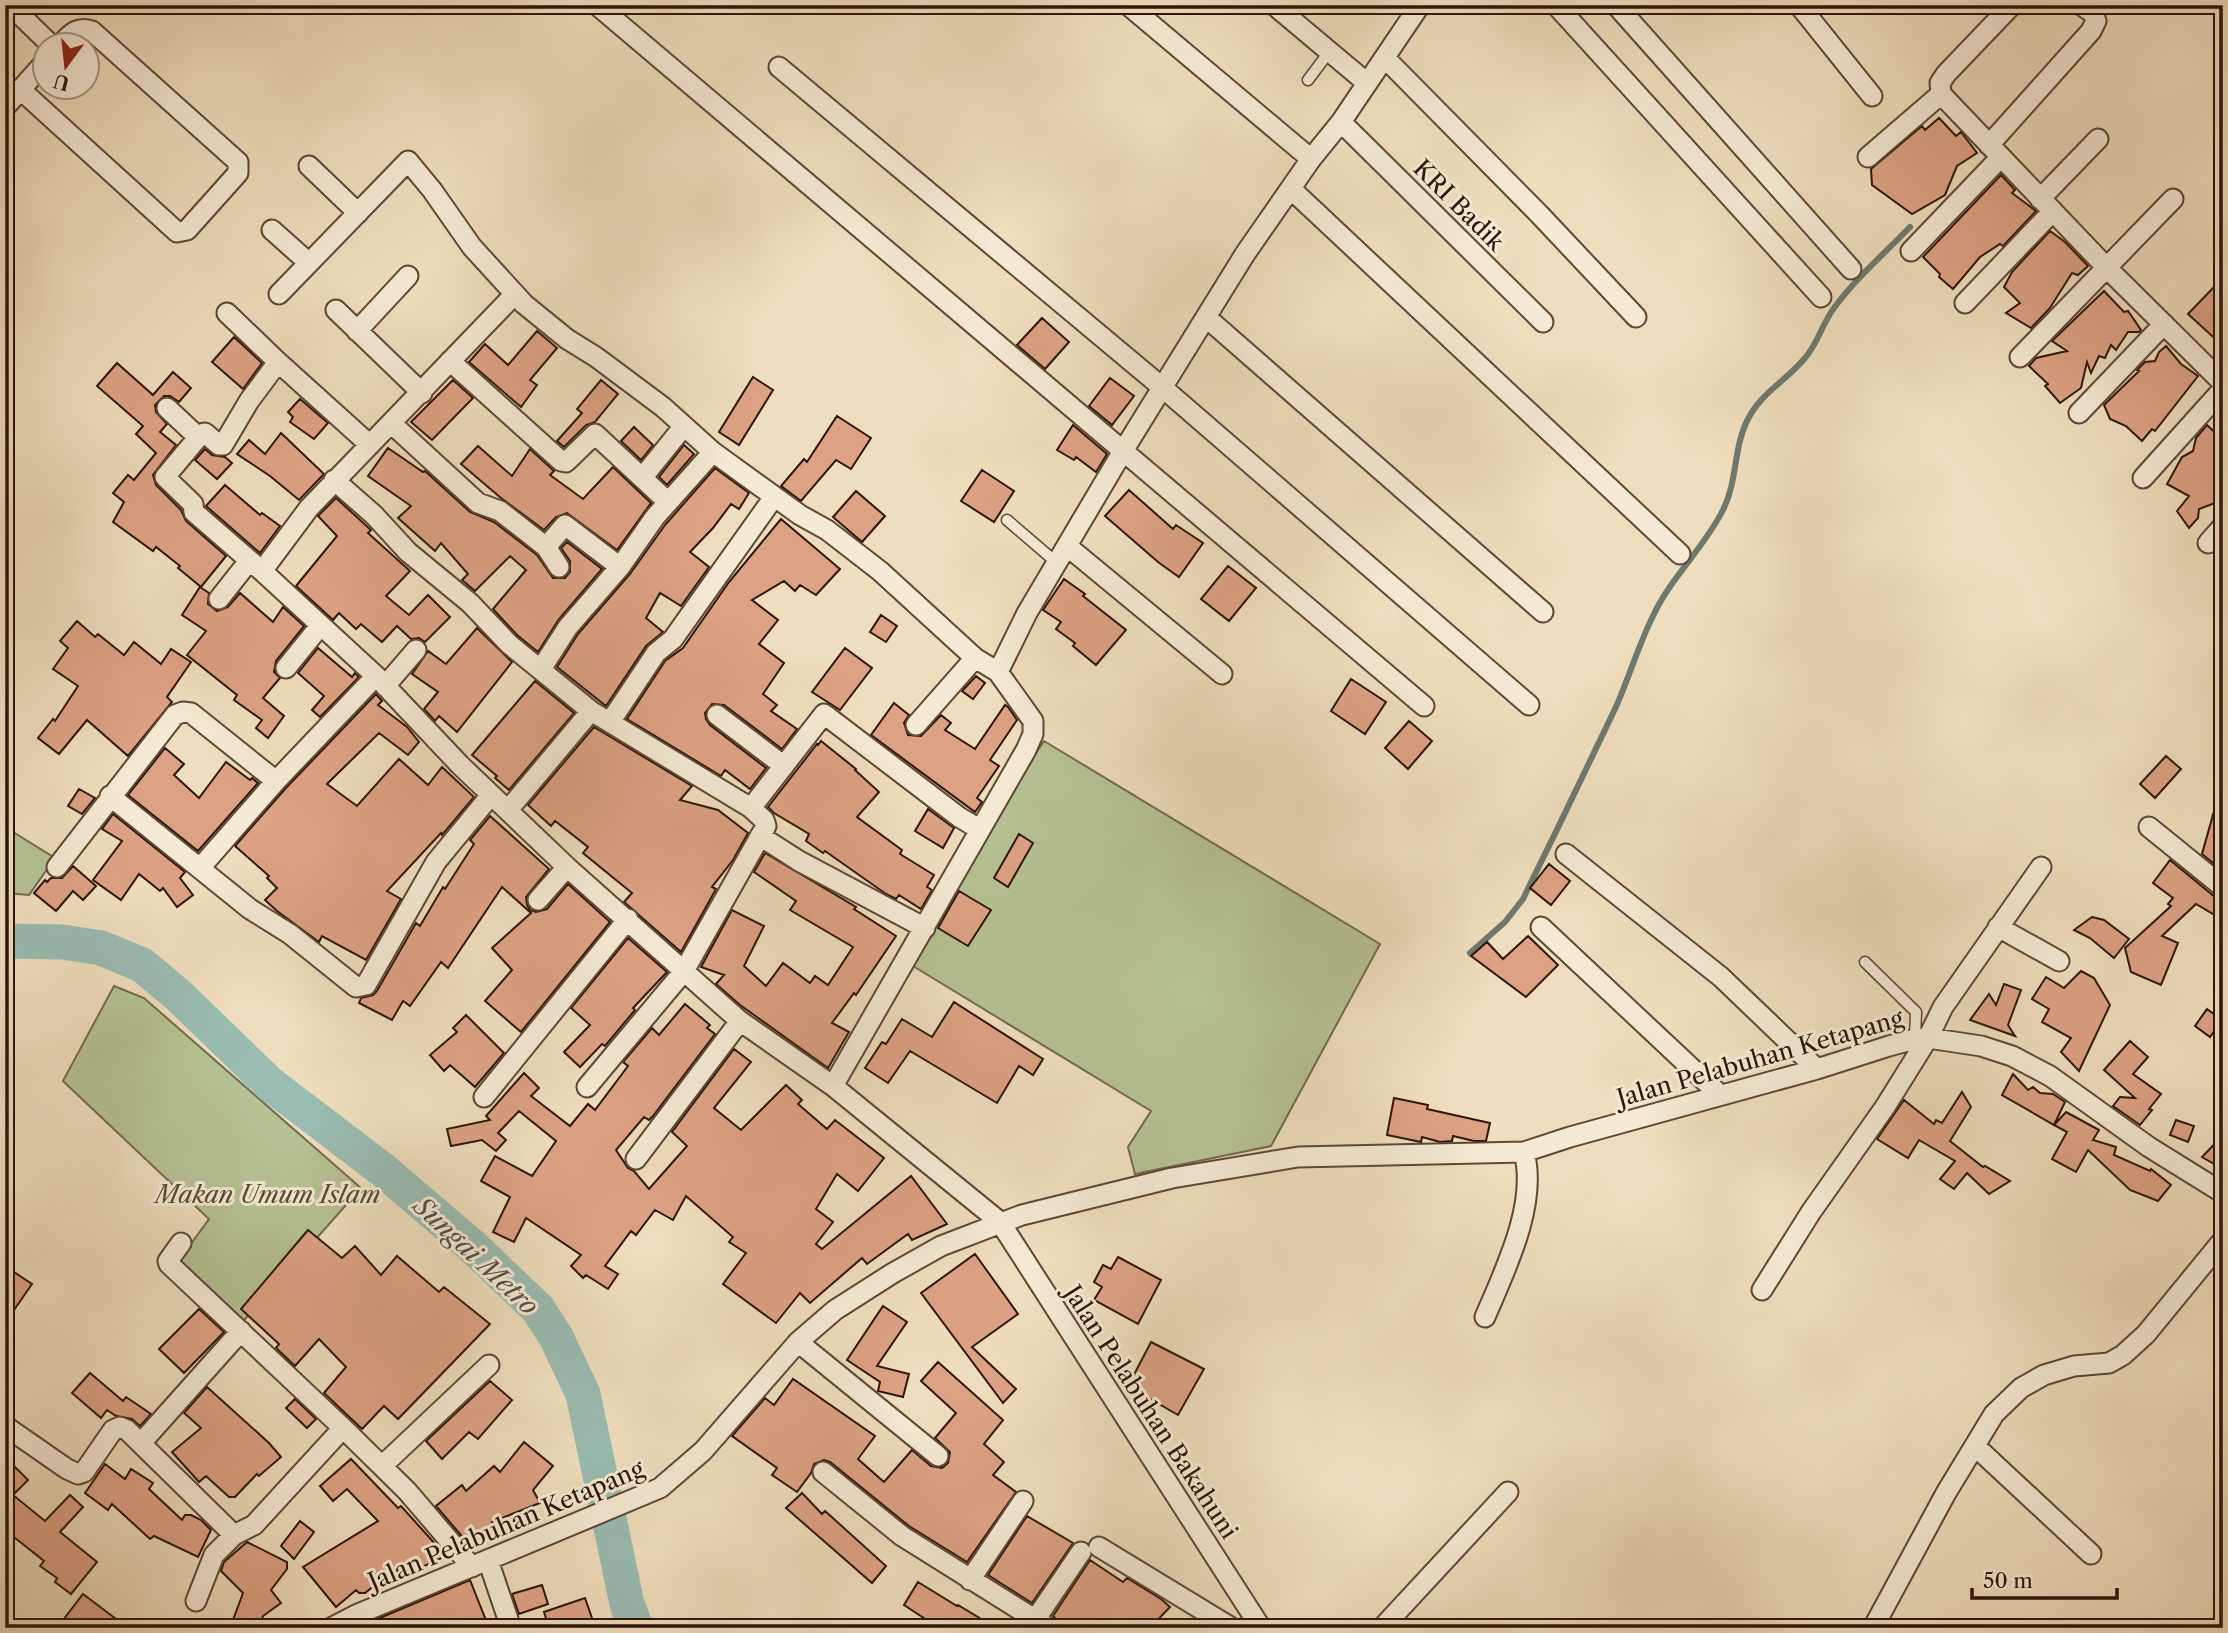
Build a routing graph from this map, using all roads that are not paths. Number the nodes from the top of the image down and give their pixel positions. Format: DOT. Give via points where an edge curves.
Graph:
graph roads {
  1 [pos="9,5"];
  2 [pos="597,5"];
  3 [pos="1128,5"];
  4 [pos="1274,5"];
  5 [pos="1420,5"];
  6 [pos="1556,5"];
  7 [pos="1616,5"];
  8 [pos="1799,5"];
  9 [pos="2012,5"];
  10 [pos="2081,5"];
  11 [pos="37,32"];
  12 [pos="73,32"];
  13 [pos="93,32"];
  14 [pos="102,40"];
  15 [pos="1329,52"];
  16 [pos="1385,58"];
  17 [pos="779,67"];
  18 [pos="32,77"];
  19 [pos="1308,80"];
  20 [pos="1367,83"];
  21 [pos="20,90"];
  22 [pos="1941,94"];
  23 [pos="1872,96"];
  24 [pos="32,101"];
  25 [pos="33,102"];
  26 [pos="5,107"];
  27 [pos="1340,122"];
  28 [pos="2098,139"];
  29 [pos="1994,151"];
  30 [pos="1868,157"];
  31 [pos="1311,159"];
  32 [pos="309,166"];
  33 [pos="1291,189"];
  34 [pos="2173,199"];
  35 [pos="2047,205"];
  36 [pos="358,213"];
  37 [pos="272,230"];
  38 [pos="1910,251"];
  39 [pos="309,263"];
  40 [pos="2107,268"];
  41 [pos="1851,269"];
  42 [pos="408,276"];
  43 [pos="279,294"];
  44 [pos="514,295"];
  45 [pos="1821,297"];
  46 [pos="1965,303"];
  47 [pos="336,310"];
  48 [pos="227,313"];
  49 [pos="1636,317"];
  50 [pos="1207,318"];
  51 [pos="1544,322"];
  52 [pos="2164,324"];
  53 [pos="357,331"];
  54 [pos="2020,357"];
  55 [pos="450,361"];
  56 [pos="278,362"];
  57 [pos="2223,383"];
  58 [pos="1163,387"];
  59 [pos="2223,389"];
  60 [pos="422,393"];
  61 [pos="167,408"];
  62 [pos="2079,414"];
  63 [pos="391,423"];
  64 [pos="677,436"];
  65 [pos="198,437"];
  66 [pos="370,444"];
  67 [pos="1123,451"];
  68 [pos="713,452"];
  69 [pos="642,478"];
  70 [pos="2143,478"];
  71 [pos="334,480"];
  72 [pos="774,497"];
  73 [pos="668,502"];
  74 [pos="1007,520"];
  75 [pos="2223,526"];
  76 [pos="2208,543"];
  77 [pos="547,547"];
  78 [pos="1062,554"];
  79 [pos="1680,554"];
  80 [pos="256,566"];
  81 [pos="559,567"];
  82 [pos="620,567"];
  83 [pos="219,598"];
  84 [pos="1542,612"];
  85 [pos="320,626"];
  86 [pos="416,650"];
  87 [pos="975,658"];
  88 [pos="286,668"];
  89 [pos="541,669"];
  90 [pos="998,672"];
  91 [pos="1222,674"];
  92 [pos="380,681"];
  93 [pos="1529,705"];
  94 [pos="1424,706"];
  95 [pos="591,711"];
  96 [pos="717,715"];
  97 [pos="610,722"];
  98 [pos="916,725"];
  99 [pos="784,766"];
  100 [pos="276,781"];
  101 [pos="491,795"];
  102 [pos="110,796"];
  103 [pos="751,808"];
  104 [pos="508,810"];
  105 [pos="2149,827"];
  106 [pos="979,829"];
  107 [pos="760,836"];
  108 [pos="1566,854"];
  109 [pos="57,867"];
  110 [pos="567,867"];
  111 [pos="2041,867"];
  112 [pos="200,868"];
  113 [pos="2223,887"];
  114 [pos="538,900"];
  115 [pos="628,919"];
  116 [pos="1541,927"];
  117 [pos="1998,927"];
  118 [pos="925,928"];
  119 [pos="2059,961"];
  120 [pos="1865,962"];
  121 [pos="684,971"];
  122 [pos="740,1021"];
  123 [pos="1922,1039"];
  124 [pos="1816,1069"];
  125 [pos="833,1086"];
  126 [pos="587,1087"];
  127 [pos="1719,1094"];
  128 [pos="484,1097"];
  129 [pos="1524,1152"];
  130 [pos="636,1159"];
  131 [pos="2223,1193"];
  132 [pos="1000,1222"];
  133 [pos="2223,1240"];
  134 [pos="181,1243"];
  135 [pos="1762,1290"];
  136 [pos="1485,1317"];
  137 [pos="241,1331"];
  138 [pos="798,1342"];
  139 [pos="489,1365"];
  140 [pos="5,1426"];
  141 [pos="343,1427"];
  142 [pos="141,1443"];
  143 [pos="1975,1446"];
  144 [pos="938,1456"];
  145 [pos="382,1466"];
  146 [pos="823,1472"];
  147 [pos="1508,1492"];
  148 [pos="1023,1501"];
  149 [pos="234,1535"];
  150 [pos="2091,1554"];
  151 [pos="480,1563"];
  152 [pos="970,1580"];
  153 [pos="197,1601"];
  154 [pos="1243,1601"];
  155 [pos="1042,1624"];
  156 [pos="1222,1625"];
  157 [pos="331,1628"];
  158 [pos="511,1628"];
  159 [pos="1261,1628"];
  160 [pos="1382,1628"];
  161 [pos="1873,1628"];
  1 -- 11 [label="street"];
  2 -- 67 [label="street"];
  3 -- 31 [label="street"];
  4 -- 15 [label="street"];
  5 -- 16 [label="street"];
  6 -- 45 [label="street"];
  7 -- 41 [label="street"];
  8 -- 23 [label="street"];
  9 -- 22 [label="street" via="1946,74 1940,83"];
  10 -- 29 [label="street" via="2093,13 2096,21 2091,31"];
  12 -- 13 [label="street"];
  14 -- 25 [label="street" via="238,162 238,173 187,230 177,232"];
  15 -- 19 [label="lane"];
  15 -- 20 [label="street"];
  16 -- 20 [label="street"];
  16 -- 49 [label="street"];
  17 -- 58 [label="street"];
  18 -- 21 [label="street"];
  20 -- 27 [label="street"];
  21 -- 24 [label="street"];
  21 -- 26 [label="street"];
  22 -- 29 [label="street"];
  22 -- 30 [label="street"];
  27 -- 31 [label="street"];
  27 -- 51 [label="street, KRI Badik"];
  28 -- 35 [label="street"];
  29 -- 35 [label="street"];
  29 -- 38 [label="street"];
  31 -- 33 [label="street"];
  32 -- 36 [label="street"];
  33 -- 50 [label="street"];
  33 -- 79 [label="street"];
  34 -- 40 [label="street"];
  35 -- 40 [label="street"];
  35 -- 46 [label="street"];
  36 -- 39 [label="street"];
  36 -- 44 [label="street" via="408,161"];
  37 -- 39 [label="street"];
  39 -- 43 [label="street"];
  40 -- 52 [label="street"];
  40 -- 54 [label="street"];
  42 -- 53 [label="street"];
  44 -- 55 [label="street"];
  44 -- 64 [label="street" via="627,379"];
  47 -- 53 [label="street"];
  48 -- 56 [label="street"];
  50 -- 58 [label="street"];
  50 -- 84 [label="street"];
  52 -- 57 [label="street"];
  52 -- 62 [label="street"];
  53 -- 60 [label="street"];
  55 -- 60 [label="street"];
  55 -- 69 [label="street" via="564,463 595,434"];
  56 -- 65 [label="street" via="223,445 205,433"];
  56 -- 66 [label="street"];
  58 -- 67 [label="street"];
  58 -- 93 [label="street"];
  59 -- 70 [label="street"];
  60 -- 63 [label="street"];
  61 -- 65 [label="street"];
  63 -- 66 [label="street"];
  63 -- 77 [label="street" via="478,503 500,510"];
  64 -- 68 [label="street"];
  64 -- 69 [label="street"];
  65 -- 80 [label="street, Jalan Pelabuhan Bakahuni" via="167,472 166,480 192,504 194,512"];
  66 -- 71 [label="street"];
  67 -- 78 [label="street"];
  67 -- 94 [label="street"];
  68 -- 72 [label="street"];
  68 -- 73 [label="street"];
  69 -- 73 [label="street"];
  71 -- 80 [label="street"];
  71 -- 89 [label="street"];
  72 -- 87 [label="street" via="880,571"];
  72 -- 97 [label="street"];
  73 -- 82 [label="street"];
  74 -- 78 [label="lane"];
  75 -- 76 [label="street"];
  77 -- 81 [label="street"];
  77 -- 82 [label="street" via="565,525"];
  78 -- 90 [label="street"];
  78 -- 91 [label="street"];
  80 -- 83 [label="street"];
  80 -- 85 [label="street, Jalan Pelabuhan Bakahuni"];
  82 -- 89 [label="street" via="568,627"];
  85 -- 88 [label="street"];
  85 -- 92 [label="street, Jalan Pelabuhan Bakahuni"];
  86 -- 92 [label="street"];
  87 -- 90 [label="street"];
  87 -- 98 [label="street"];
  89 -- 95 [label="street"];
  90 -- 106 [label="street" via="1033,721 1033,734"];
  92 -- 100 [label="street"];
  92 -- 101 [label="street, Jalan Pelabuhan Bakahuni"];
  95 -- 97 [label="street"];
  95 -- 104 [label="street"];
  96 -- 99 [label="street"];
  97 -- 103 [label="street"];
  99 -- 103 [label="street"];
  99 -- 106 [label="street" via="824,714"];
  100 -- 102 [label="street" via="191,713 183,712 175,715"];
  100 -- 112 [label="street"];
  101 -- 104 [label="street, Jalan Pelabuhan Bakahuni"];
  101 -- 112 [label="street" via="436,862 362,988"];
  102 -- 109 [label="street"];
  102 -- 112 [label="street"];
  103 -- 107 [label="street" via="766,826"];
  104 -- 110 [label="street, Jalan Pelabuhan Bakahuni"];
  105 -- 113 [label="street"];
  106 -- 118 [label="street"];
  107 -- 118 [label="street"];
  107 -- 121 [label="street"];
  108 -- 124 [label="street" via="1721,976"];
  110 -- 114 [label="street"];
  110 -- 115 [label="street, Jalan Pelabuhan Bakahuni"];
  111 -- 117 [label="street"];
  115 -- 121 [label="street, Jalan Pelabuhan Bakahuni"];
  115 -- 128 [label="street"];
  116 -- 127 [label="street"];
  117 -- 119 [label="street"];
  117 -- 123 [label="street"];
  118 -- 125 [label="street"];
  120 -- 123 [label="lane" via="1916,1012"];
  121 -- 122 [label="street, Jalan Pelabuhan Bakahuni"];
  121 -- 126 [label="street"];
  122 -- 125 [label="street, Jalan Pelabuhan Bakahuni"];
  122 -- 130 [label="street"];
  123 -- 124 [label="street, Jalan Pelabuhan Ketapang"];
  123 -- 131 [label="street, Jalan Pelabuhan Ketapang" via="1981,1046 2012,1056 2050,1076"];
  123 -- 135 [label="street" via="1885,1107"];
  124 -- 127 [label="street, Jalan Pelabuhan Ketapang"];
  125 -- 132 [label="street, Jalan Pelabuhan Bakahuni"];
  127 -- 129 [label="street, Jalan Pelabuhan Ketapang"];
  129 -- 132 [label="street, Jalan Pelabuhan Ketapang" via="1289,1158 1172,1178"];
  129 -- 136 [label="street" via="1526,1196 1519,1226"];
  132 -- 138 [label="street, Jalan Pelabuhan Ketapang" via="941,1246 893,1273 835,1310"];
  132 -- 154 [label="street, Jalan Pelabuhan Bakahuni"];
  133 -- 143 [label="street" via="2146,1334 2123,1355 2109,1363 2074,1366 2031,1381 1994,1414"];
  134 -- 137 [label="street" via="169,1264"];
  137 -- 141 [label="street"];
  137 -- 142 [label="street"];
  138 -- 144 [label="street"];
  138 -- 151 [label="street, Jalan Pelabuhan Ketapang" via="703,1451 670,1480 647,1495"];
  139 -- 145 [label="street"];
  140 -- 142 [label="street" via="78,1474 114,1429 127,1430"];
  141 -- 145 [label="street"];
  141 -- 149 [label="street" via="254,1525"];
  142 -- 149 [label="street"];
  143 -- 150 [label="street"];
  143 -- 161 [label="street"];
  145 -- 151 [label="street"];
  146 -- 152 [label="street" via="902,1536"];
  147 -- 160 [label="street"];
  148 -- 152 [label="street"];
  149 -- 153 [label="street" via="214,1555"];
  151 -- 157 [label="street, Jalan Pelabuhan Ketapang"];
  151 -- 158 [label="street"];
  152 -- 155 [label="street"];
  154 -- 156 [label="street"];
  154 -- 159 [label="street, Jalan Pelabuhan Bakahuni"];
  155 -- 156 [label="street" via="1090,1549"];
}
